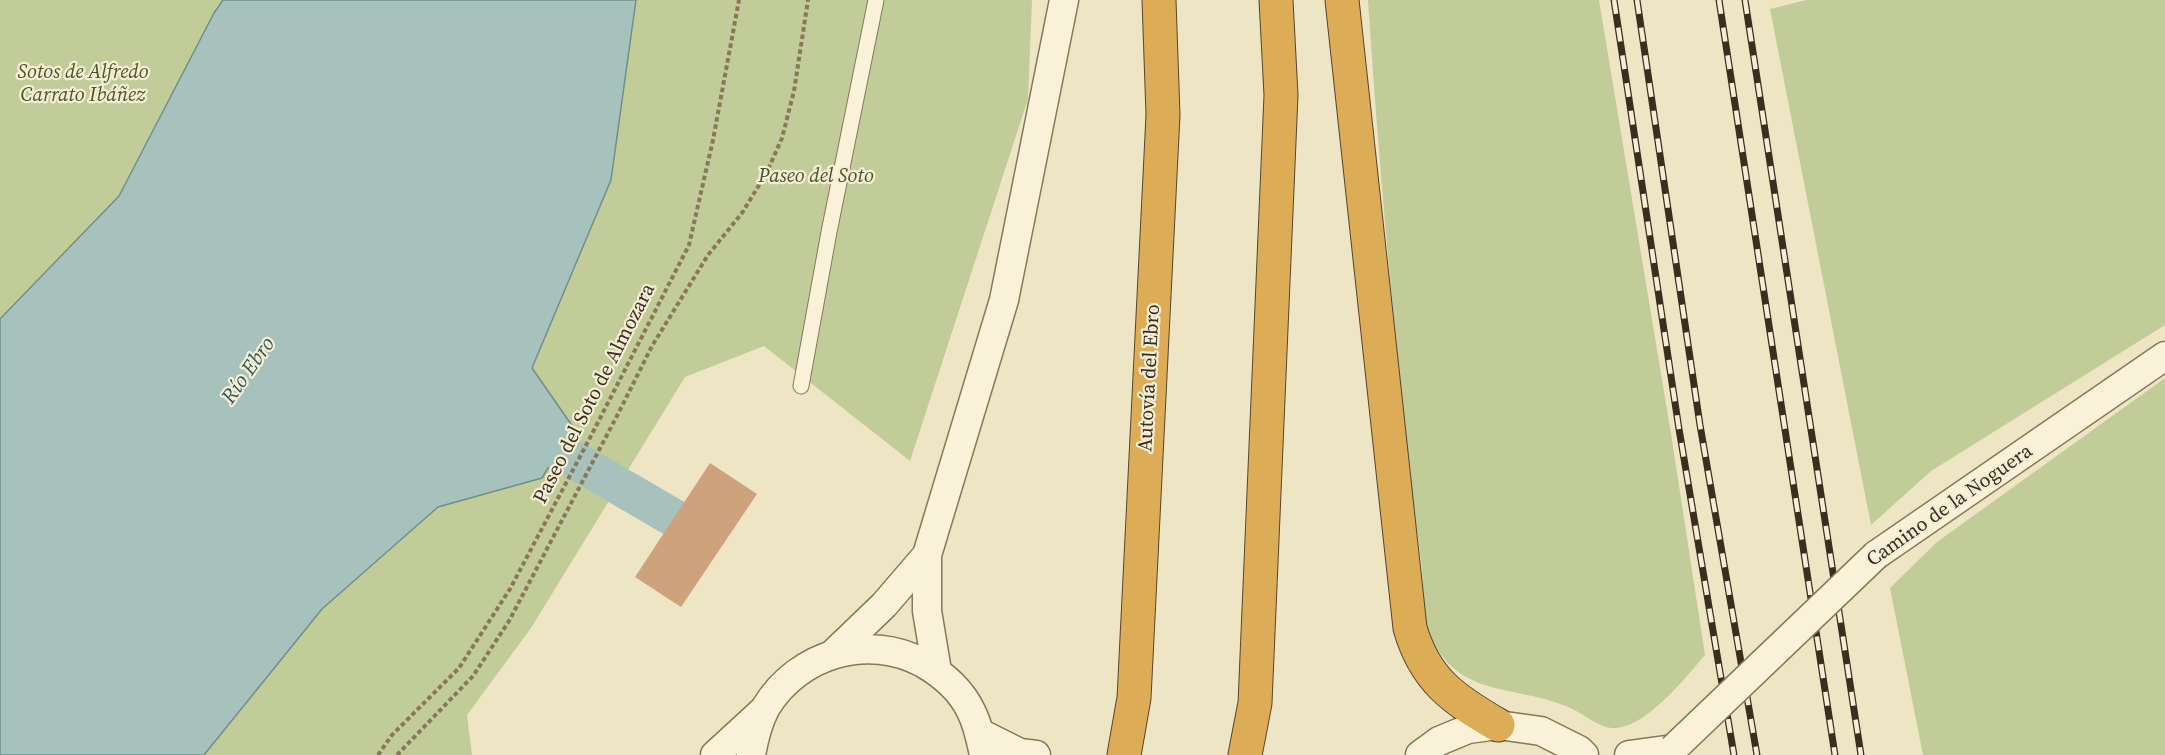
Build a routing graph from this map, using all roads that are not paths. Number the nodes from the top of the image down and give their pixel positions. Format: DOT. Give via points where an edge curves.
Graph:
graph roads {
  1 [pos="876,0"];
  2 [pos="1064,0"];
  3 [pos="1159,0"];
  4 [pos="1276,0"];
  5 [pos="1342,0"];
  6 [pos="2165,356"];
  7 [pos="801,386"];
  8 [pos="927,555"];
  9 [pos="833,654"];
  10 [pos="937,671"];
  11 [pos="765,709"];
  12 [pos="1498,725"];
  13 [pos="982,744"];
  14 [pos="1672,752"];
  15 [pos="1581,753"];
  16 [pos="1028,754"];
  17 [pos="715,755"];
  18 [pos="751,755"];
  19 [pos="1124,755"];
  20 [pos="1245,755"];
  21 [pos="1420,755"];
  22 [pos="1610,755"];
  23 [pos="1629,755"];
  1 -- 7 [label="lane"];
  2 -- 8 [label="street" via="1004,300"];
  3 -- 19 [label="highway, Autovía del Ebro" via="1163,115 1134,698"];
  4 -- 20 [label="highway" via="1280,107 1255,703"];
  5 -- 12 [label="highway" via="1410,628 1424,665 1438,683"];
  6 -- 14 [label="street, Camino de la Noguera, bridge" via="1876,555"];
  8 -- 9 [label="street" via="884,605"];
  8 -- 10 [label="street" via="927,610"];
  9 -- 10 [label="street" via="860,649 887,651 913,658"];
  9 -- 11 [label="street" via="801,669"];
  10 -- 13 [label="street" via="956,688 970,710"];
  11 -- 17 [label="street"];
  11 -- 18 [label="street"];
  12 -- 15 [label="street" via="1541,731"];
  12 -- 21 [label="street" via="1468,729 1439,741"];
  13 -- 16 [label="street"];
  14 -- 23 [label="street, Camino de la Noguera"];
  15 -- 22 [label="street"];
}
